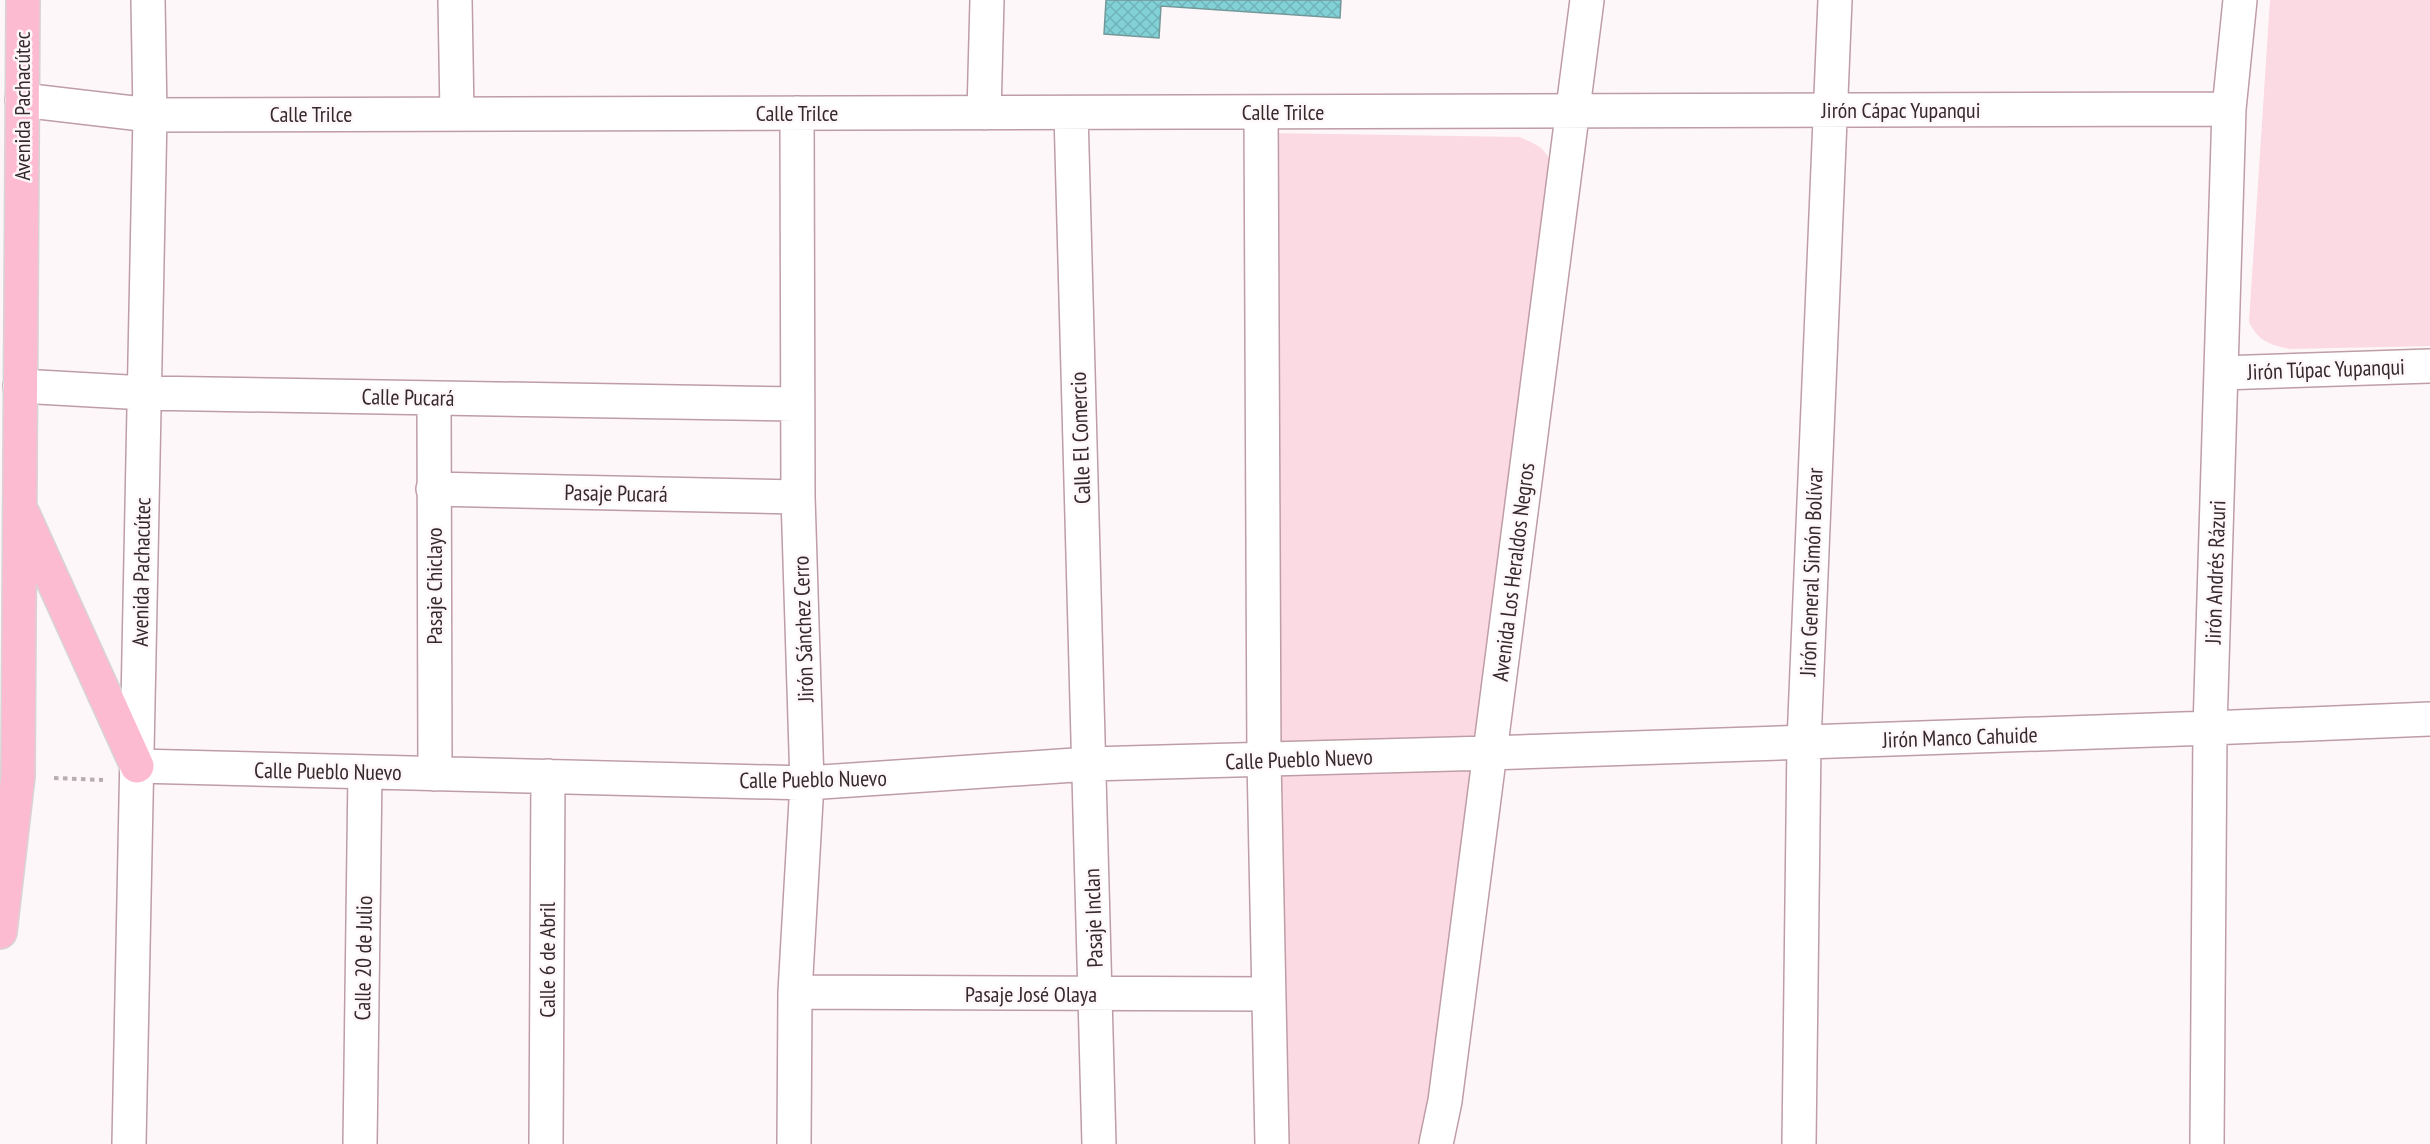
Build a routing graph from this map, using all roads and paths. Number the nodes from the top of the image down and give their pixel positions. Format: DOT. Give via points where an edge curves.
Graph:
graph roads {
  1 [pos="23,0"];
  2 [pos="148,0"];
  3 [pos="455,0"];
  4 [pos="987,0"];
  5 [pos="1587,0"];
  6 [pos="1835,0"];
  7 [pos="2240,0"];
  8 [pos="22,100"];
  9 [pos="2229,109"];
  10 [pos="1573,111"];
  11 [pos="1830,111"];
  12 [pos="1071,112"];
  13 [pos="1261,112"];
  14 [pos="797,113"];
  15 [pos="984,113"];
  16 [pos="457,114"];
  17 [pos="150,115"];
  18 [pos="2430,366"];
  19 [pos="2221,373"];
  20 [pos="145,393"];
  21 [pos="434,398"];
  22 [pos="797,404"];
  23 [pos="13,410"];
  24 [pos="433,489"];
  25 [pos="798,497"];
  26 [pos="19,505"];
  27 [pos="2430,718"];
  28 [pos="2210,728"];
  29 [pos="1804,742"];
  30 [pos="1489,753"];
  31 [pos="1264,760"];
  32 [pos="1089,764"];
  33 [pos="365,772"];
  34 [pos="137,774"];
  35 [pos="435,774"];
  36 [pos="18,776"];
  37 [pos="548,776"];
  38 [pos="807,783"];
  39 [pos="0,932"];
  40 [pos="795,992"];
  41 [pos="1095,994"];
  42 [pos="1267,994"];
  43 [pos="129,1144"];
  44 [pos="360,1144"];
  45 [pos="546,1144"];
  46 [pos="794,1144"];
  47 [pos="1099,1144"];
  48 [pos="1272,1144"];
  49 [pos="1436,1144"];
  50 [pos="1799,1144"];
  51 [pos="2207,1144"];
  1 -- 8 [label="main road, Avenida Pachacútec"];
  2 -- 17 [label="street, Avenida Pachacútec"];
  3 -- 16 [label="street"];
  4 -- 15 [label="street"];
  5 -- 10 [label="street, Avenida Los Heraldos Negros"];
  6 -- 11 [label="street, Jirón General Simón Bolívar"];
  7 -- 9 [label="street, Jirón Andrés Rázuri"];
  8 -- 17 [label="street, Calle Trilce"];
  8 -- 23 [label="main road, Avenida Pachacútec"];
  9 -- 11 [label="street, Jirón Cápac Yupanqui"];
  9 -- 19 [label="street, Jirón Andrés Rázuri"];
  10 -- 11 [label="street, Jirón Cápac Yupanqui"];
  10 -- 13 [label="street, Calle Trilce"];
  10 -- 30 [label="street, Avenida Los Heraldos Negros"];
  11 -- 29 [label="street, Jirón General Simón Bolívar"];
  12 -- 13 [label="street, Calle Trilce"];
  12 -- 15 [label="street, Calle Trilce"];
  12 -- 32 [label="street, Calle El Comercio"];
  13 -- 31 [label="street"];
  14 -- 15 [label="street, Calle Trilce"];
  14 -- 16 [label="street, Calle Trilce"];
  14 -- 22 [label="street, Jirón Sánchez Cerro"];
  16 -- 17 [label="street, Calle Trilce"];
  17 -- 20 [label="street, Avenida Pachacútec"];
  18 -- 19 [label="street, Jirón Túpac Yupanqui"];
  19 -- 28 [label="street, Jirón Andrés Rázuri"];
  20 -- 21 [label="street, Calle Pucará"];
  20 -- 23 [label="street, Calle Pucará"];
  20 -- 34 [label="street, Avenida Pachacútec"];
  21 -- 22 [label="street, Calle Pucará"];
  21 -- 24 [label="street, Pasaje Chiclayo"];
  22 -- 25 [label="street, Jirón Sánchez Cerro"];
  23 -- 26 [label="main road, Avenida Pachacútec"];
  24 -- 25 [label="street, Pasaje Pucará"];
  24 -- 35 [label="street, Pasaje Chiclayo"];
  25 -- 38 [label="street, Jirón Sánchez Cerro"];
  26 -- 34 [label="main road"];
  26 -- 36 [label="main road, Avenida Pachacútec"];
  27 -- 28 [label="street, Jirón Manco Cahuide"];
  28 -- 29 [label="street, Jirón Manco Cahuide"];
  28 -- 51 [label="street, Jirón Andrés Rázuri"];
  29 -- 30 [label="street, Jirón Manco Cahuide"];
  29 -- 50 [label="street, Jirón General Simón Bolívar"];
  30 -- 31 [label="street, Calle Pueblo Nuevo"];
  30 -- 49 [label="street, Avenida Los Heraldos Negros" via="1445,1101"];
  31 -- 32 [label="street, Calle Pueblo Nuevo"];
  31 -- 42 [label="street"];
  32 -- 38 [label="street, Calle Pueblo Nuevo"];
  32 -- 41 [label="street, Pasaje Inclan"];
  33 -- 34 [label="street, Calle Pueblo Nuevo"];
  33 -- 35 [label="street, Calle Pueblo Nuevo"];
  33 -- 44 [label="street, Calle 20 de Julio"];
  34 -- 36 [label="path"];
  34 -- 43 [label="street, Avenida Pachacútec"];
  35 -- 37 [label="street, Calle Pueblo Nuevo"];
  36 -- 39 [label="main road, Avenida Pachacútec"];
  37 -- 38 [label="street, Calle Pueblo Nuevo"];
  37 -- 45 [label="street, Calle 6 de Abril"];
  38 -- 40 [label="street, Jirón Sánchez Cerro"];
  40 -- 41 [label="street, Pasaje José Olaya"];
  40 -- 46 [label="street, Jirón Sánchez Cerro"];
  41 -- 42 [label="street, Pasaje José Olaya"];
  41 -- 47 [label="street, Pasaje Inclan"];
  42 -- 48 [label="street"];
}
